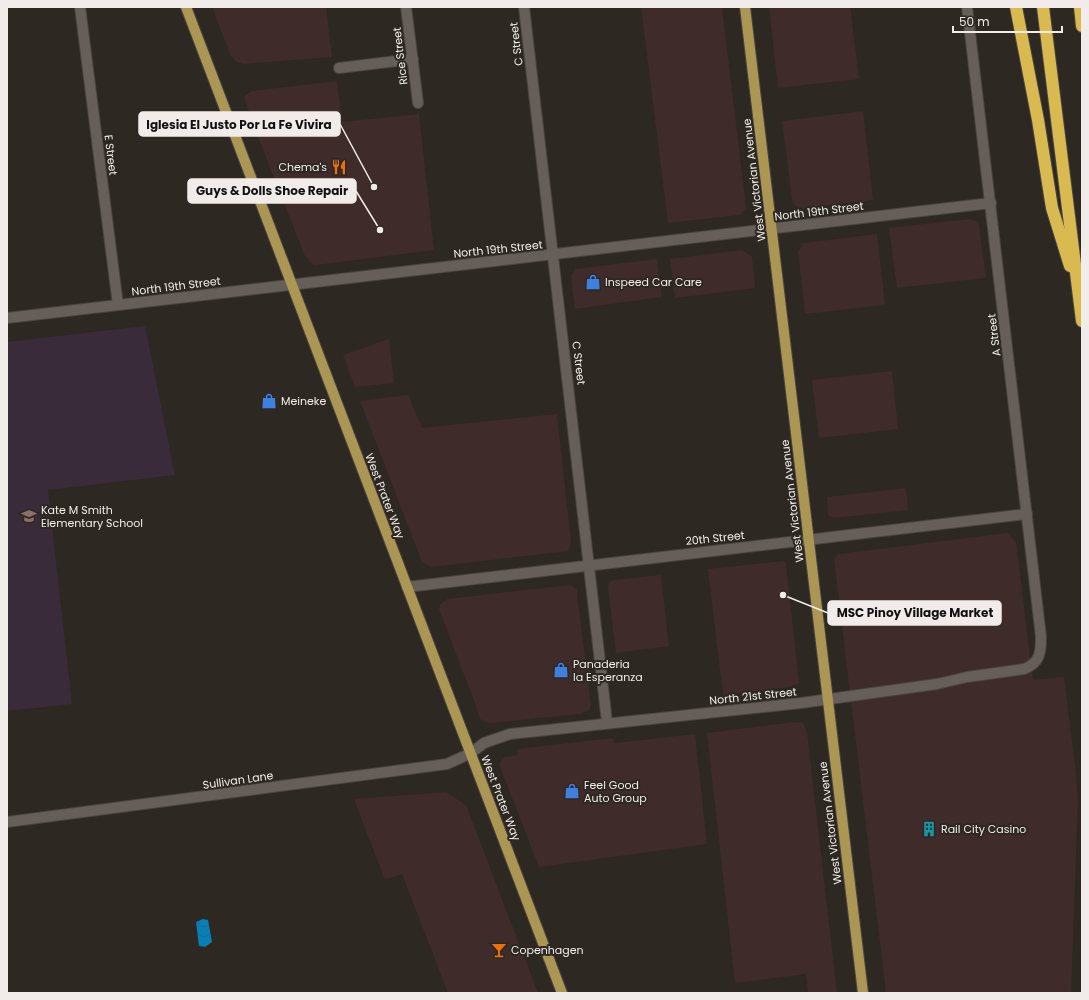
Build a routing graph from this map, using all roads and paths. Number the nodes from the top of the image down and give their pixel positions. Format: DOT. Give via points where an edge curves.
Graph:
graph roads {
  1 [pos="80,7"];
  2 [pos="186,7"];
  3 [pos="406,7"];
  4 [pos="524,7"];
  5 [pos="745,7"];
  6 [pos="967,7"];
  7 [pos="1016,7"];
  8 [pos="1043,7"];
  9 [pos="1080,7"];
  10 [pos="1082,26"];
  11 [pos="412,59"];
  12 [pos="339,68"];
  13 [pos="418,103"];
  14 [pos="991,203"];
  15 [pos="772,229"];
  16 [pos="553,255"];
  17 [pos="292,285"];
  18 [pos="1080,300"];
  19 [pos="118,305"];
  20 [pos="7,318"];
  21 [pos="1082,321"];
  22 [pos="1027,514"];
  23 [pos="808,540"];
  24 [pos="590,566"];
  25 [pos="407,588"];
  26 [pos="1038,660"];
  27 [pos="827,699"];
  28 [pos="607,722"];
  29 [pos="471,753"];
  30 [pos="7,822"];
  31 [pos="562,993"];
  32 [pos="863,993"];
  1 -- 19 [label="street, E Street"];
  2 -- 17 [label="main road, West Prater Way"];
  3 -- 11 [label="street, Rice Street"];
  4 -- 16 [label="street, C Street"];
  5 -- 15 [label="main road, West Victorian Avenue"];
  6 -- 14 [label="street, A Street"];
  7 -- 18 [label="highway" via="1052,208"];
  8 -- 18 [label="highway"];
  9 -- 10 [label="highway"];
  11 -- 12 [label="street"];
  11 -- 13 [label="street, Rice Street"];
  14 -- 15 [label="street, North 19th Street"];
  14 -- 22 [label="street, A Street"];
  15 -- 16 [label="street, North 19th Street"];
  15 -- 23 [label="main road, West Victorian Avenue"];
  16 -- 17 [label="street, North 19th Street"];
  16 -- 24 [label="street, C Street"];
  17 -- 19 [label="street, North 19th Street"];
  17 -- 25 [label="main road, West Prater Way"];
  18 -- 21 [label="highway"];
  19 -- 20 [label="street, North 19th Street"];
  22 -- 23 [label="street, 20th Street"];
  22 -- 26 [label="street, A Street" via="1041,637"];
  23 -- 24 [label="street, 20th Street"];
  23 -- 27 [label="main road, West Victorian Avenue"];
  24 -- 25 [label="street, 20th Street"];
  24 -- 28 [label="street, C Street"];
  25 -- 29 [label="main road, West Prater Way"];
  26 -- 27 [label="street, North 21st Street" via="1024,669"];
  27 -- 28 [label="street, North 21st Street" via="718,713"];
  27 -- 32 [label="main road, West Victorian Avenue"];
  28 -- 29 [label="street, North 21st Street" via="510,734 484,743"];
  29 -- 30 [label="street, Sullivan Lane" via="447,764"];
  29 -- 31 [label="main road, West Prater Way"];
}
